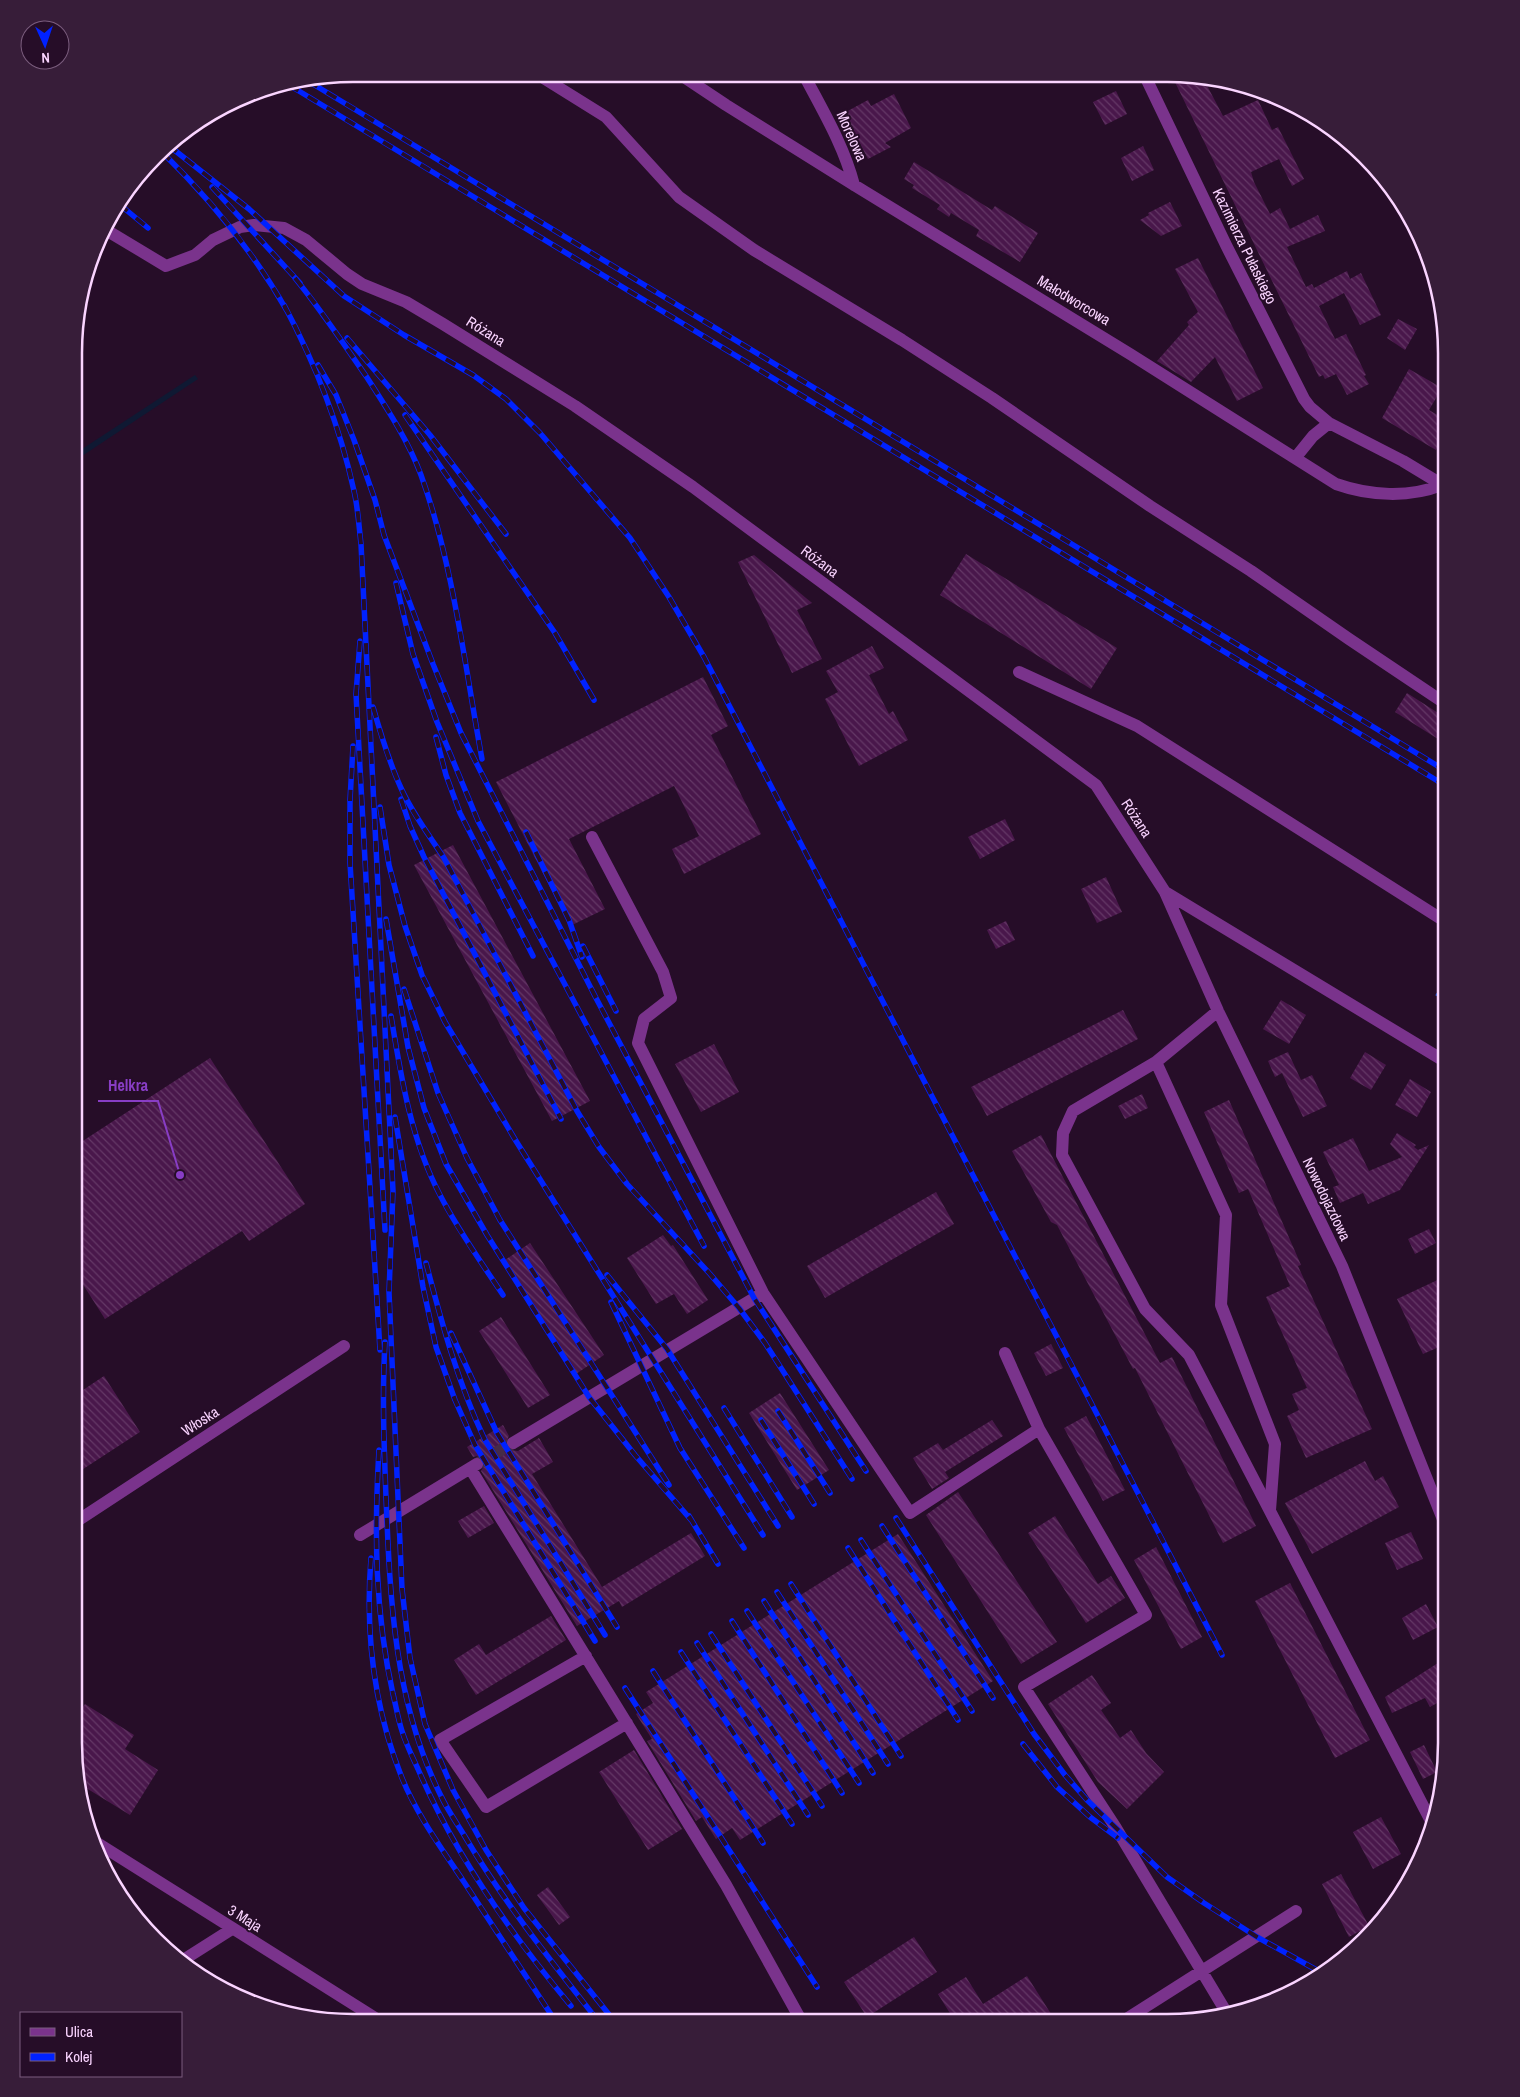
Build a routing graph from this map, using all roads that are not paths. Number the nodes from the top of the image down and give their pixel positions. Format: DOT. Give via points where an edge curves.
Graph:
graph roads {
  1 [pos="550,82"];
  2 [pos="691,82"];
  3 [pos="808,82"];
  4 [pos="1147,82"];
  5 [pos="854,185"];
  6 [pos="110,233"];
  7 [pos="1329,423"];
  8 [pos="1296,458"];
  9 [pos="1438,482"];
  10 [pos="1438,487"];
  11 [pos="1019,672"];
  12 [pos="1438,699"];
  13 [pos="592,837"];
  14 [pos="1165,892"];
  15 [pos="1438,917"];
  16 [pos="1218,1011"];
  17 [pos="1438,1057"];
  18 [pos="1156,1062"];
  19 [pos="763,1293"];
  20 [pos="344,1346"];
  21 [pos="1005,1353"];
  22 [pos="1039,1429"];
  23 [pos="513,1442"];
  24 [pos="1438,1507"];
  25 [pos="1270,1510"];
  26 [pos="82,1518"];
  27 [pos="360,1534"];
  28 [pos="586,1656"];
  29 [pos="627,1723"];
  30 [pos="1428,1815"];
  31 [pos="103,1847"];
  32 [pos="1296,1911"];
  33 [pos="232,1929"];
  34 [pos="188,1957"];
  35 [pos="1202,1972"];
  36 [pos="1224,2008"];
  37 [pos="369,2014"];
  38 [pos="798,2014"];
  39 [pos="1134,2014"];
  1 -- 12 [label="street" via="606,116 679,197 754,250 984,393"];
  2 -- 5 [label="street, Małodworcowa"];
  3 -- 5 [label="street, Morelowa" via="840,144"];
  4 -- 7 [label="street, Kazimierza Pułaskiego" via="1304,399"];
  5 -- 8 [label="street, Małodworcowa"];
  6 -- 14 [label="street, Różana" via="166,266 195,255 213,240 240,227 284,228 306,240 362,284 414,306 509,365 694,487 1096,785"];
  7 -- 8 [label="street" via="1313,436"];
  7 -- 9 [label="street"];
  8 -- 10 [label="street, Małodworcowa" via="1336,484 1372,494"];
  11 -- 15 [label="street" via="1136,726"];
  13 -- 19 [label="street" via="662,972 671,998 644,1019 638,1043"];
  14 -- 16 [label="street, Nowodojazdowa"];
  14 -- 17 [label="street, Różana"];
  16 -- 18 [label="street"];
  16 -- 24 [label="street, Nowodojazdowa" via="1342,1266"];
  18 -- 25 [label="street" via="1226,1215 1222,1305 1275,1444"];
  18 -- 25 [label="street" via="1073,1111 1063,1133 1062,1155 1145,1309 1188,1355"];
  19 -- 22 [label="street" via="910,1513"];
  19 -- 23 [label="street"];
  20 -- 26 [label="street, Włoska"];
  21 -- 22 [label="street"];
  22 -- 35 [label="street" via="1146,1615 1024,1688 1116,1828"];
  25 -- 30 [label="street"];
  27 -- 28 [label="street" via="474,1466"];
  28 -- 29 [label="street"];
  28 -- 29 [label="street" via="440,1740 486,1808"];
  29 -- 38 [label="street" via="726,1885"];
  31 -- 33 [label="street, 3 Maja"];
  32 -- 35 [label="street"];
  33 -- 34 [label="street"];
  33 -- 37 [label="street, 3 Maja"];
  35 -- 36 [label="street"];
  35 -- 39 [label="street"];
}
